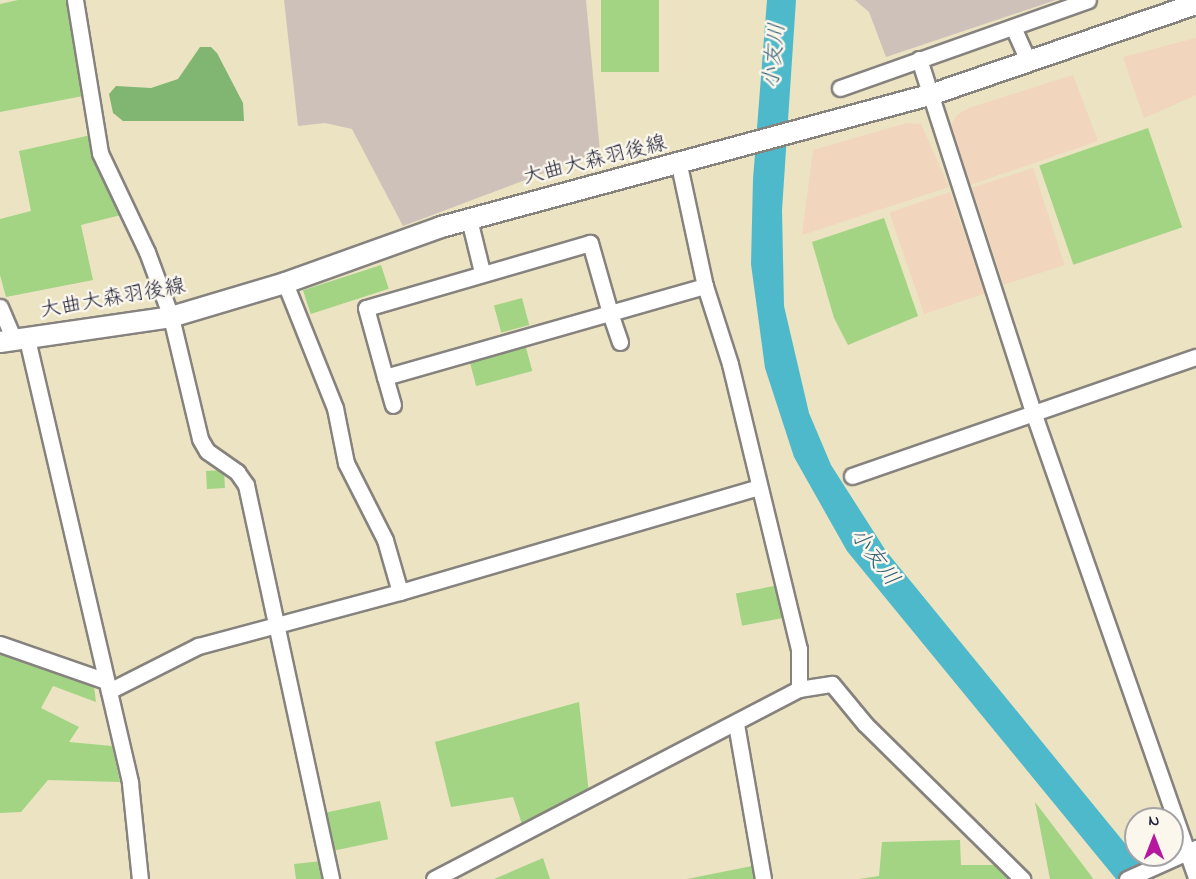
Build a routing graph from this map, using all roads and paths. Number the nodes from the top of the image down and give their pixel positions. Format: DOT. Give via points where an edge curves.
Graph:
graph roads {
  1 [pos="75,0"];
  2 [pos="1089,0"];
  3 [pos="1196,4"];
  4 [pos="1013,27"];
  5 [pos="919,59"];
  6 [pos="1028,61"];
  7 [pos="840,88"];
  8 [pos="933,94"];
  9 [pos="679,165"];
  10 [pos="469,219"];
  11 [pos="482,272"];
  12 [pos="285,283"];
  13 [pos="705,286"];
  14 [pos="0,307"];
  15 [pos="610,313"];
  16 [pos="171,317"];
  17 [pos="14,340"];
  18 [pos="620,342"];
  19 [pos="1196,357"];
  20 [pos="385,377"];
  21 [pos="393,405"];
  22 [pos="1033,412"];
  23 [pos="852,476"];
  24 [pos="759,487"];
  25 [pos="400,592"];
  26 [pos="278,626"];
  27 [pos="0,644"];
  28 [pos="107,686"];
  29 [pos="799,689"];
  30 [pos="736,724"];
  31 [pos="1190,850"];
  32 [pos="463,872"];
  33 [pos="1196,877"];
  34 [pos="140,879"];
  35 [pos="331,879"];
  36 [pos="434,879"];
  37 [pos="763,879"];
  38 [pos="1022,879"];
  39 [pos="1127,879"];
  1 -- 16 [label="street" via="100,153 147,252"];
  2 -- 4 [label="street"];
  3 -- 6 [label="main road, 大曲大森羽後線"];
  4 -- 5 [label="street"];
  4 -- 6 [label="street"];
  5 -- 7 [label="street"];
  5 -- 8 [label="street"];
  6 -- 8 [label="main road, 大曲大森羽後線"];
  8 -- 9 [label="main road, 大曲大森羽後線"];
  8 -- 22 [label="street"];
  9 -- 10 [label="main road, 大曲大森羽後線"];
  9 -- 13 [label="street"];
  10 -- 11 [label="street"];
  10 -- 12 [label="main road, 大曲大森羽後線"];
  11 -- 15 [label="street" via="590,243"];
  11 -- 20 [label="street" via="366,308"];
  12 -- 16 [label="main road, 大曲大森羽後線"];
  12 -- 25 [label="street" via="335,408 346,463 385,540"];
  13 -- 15 [label="street"];
  13 -- 24 [label="street" via="730,364"];
  14 -- 17 [label="street"];
  15 -- 18 [label="street"];
  15 -- 20 [label="street"];
  16 -- 17 [label="main road, 大曲大森羽後線"];
  16 -- 26 [label="street" via="200,439 207,451 237,472 246,485"];
  17 -- 28 [label="street"];
  19 -- 22 [label="street"];
  20 -- 21 [label="street"];
  22 -- 23 [label="street"];
  22 -- 31 [label="street"];
  24 -- 25 [label="street"];
  24 -- 29 [label="street" via="799,649"];
  25 -- 26 [label="street"];
  26 -- 28 [label="street" via="198,646"];
  26 -- 35 [label="street"];
  27 -- 28 [label="street"];
  28 -- 34 [label="street" via="130,783"];
  29 -- 30 [label="street"];
  29 -- 38 [label="street" via="837,687 865,724"];
  30 -- 32 [label="street"];
  30 -- 37 [label="street"];
  31 -- 33 [label="street"];
  31 -- 39 [label="street"];
  32 -- 36 [label="street"];
}
